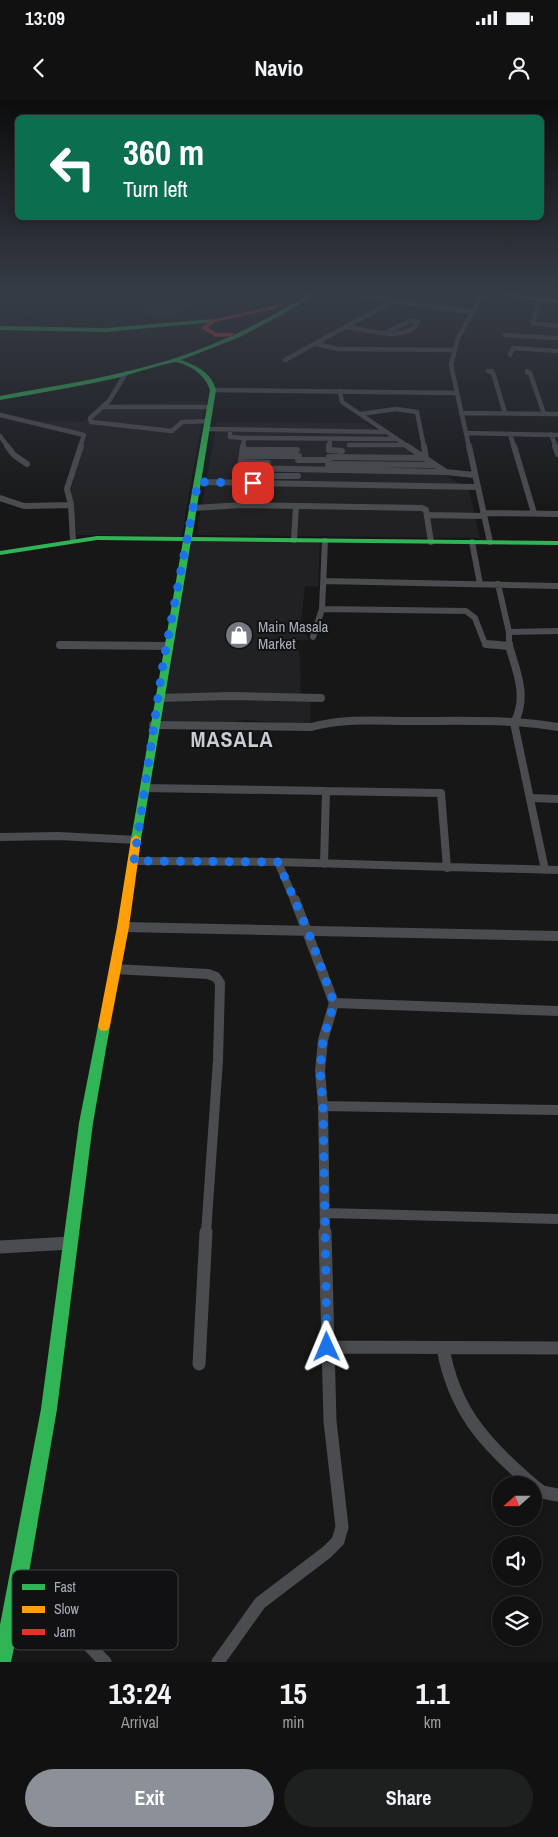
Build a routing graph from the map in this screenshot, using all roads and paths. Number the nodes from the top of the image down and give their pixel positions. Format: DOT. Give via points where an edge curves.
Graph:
graph roads {
  1 [pos="149,367"];
  2 [pos="189,367"];
  3 [pos="451,367"];
  4 [pos="126,373"];
  5 [pos="492,373"];
  6 [pos="530,373"];
  7 [pos="213,390"];
  8 [pos="340,391"];
  9 [pos="456,393"];
  10 [pos="0,398"];
  11 [pos="210,406"];
  12 [pos="104,407"];
  13 [pos="461,413"];
  14 [pos="360,414"];
  15 [pos="505,414"];
  16 [pos="544,414"];
  17 [pos="558,414"];
  18 [pos="0,415"];
  19 [pos="208,425"];
  20 [pos="230,430"];
  21 [pos="386,432"];
  22 [pos="466,433"];
  23 [pos="510,434"];
  24 [pos="551,434"];
  25 [pos="558,434"];
  26 [pos="0,436"];
  27 [pos="397,439"];
  28 [pos="329,442"];
  29 [pos="406,445"];
  30 [pos="416,452"];
  31 [pos="242,453"];
  32 [pos="299,454"];
  33 [pos="558,454"];
  34 [pos="425,459"];
  35 [pos="27,464"];
  36 [pos="329,464"];
  37 [pos="434,465"];
  38 [pos="445,472"];
  39 [pos="474,475"];
  40 [pos="239,476"];
  41 [pos="298,476"];
  42 [pos="198,482"];
  43 [pos="238,483"];
  44 [pos="298,484"];
  45 [pos="477,487"];
  46 [pos="0,498"];
  47 [pos="71,505"];
  48 [pos="296,506"];
  49 [pos="194,508"];
  50 [pos="534,513"];
  51 [pos="483,514"];
  52 [pos="558,514"];
  53 [pos="427,515"];
  54 [pos="188,539"];
  55 [pos="73,540"];
  56 [pos="294,540"];
  57 [pos="325,541"];
  58 [pos="431,542"];
  59 [pos="472,542"];
  60 [pos="490,542"];
  61 [pos="558,543"];
  62 [pos="0,553"];
  63 [pos="324,581"];
  64 [pos="480,584"];
  65 [pos="498,584"];
  66 [pos="558,586"];
  67 [pos="322,609"];
  68 [pos="558,631"];
  69 [pos="509,632"];
  70 [pos="312,637"];
  71 [pos="60,645"];
  72 [pos="167,646"];
  73 [pos="509,646"];
  74 [pos="158,698"];
  75 [pos="321,698"];
  76 [pos="514,723"];
  77 [pos="153,725"];
  78 [pos="558,728"];
  79 [pos="145,788"];
  80 [pos="326,791"];
  81 [pos="531,798"];
  82 [pos="558,799"];
  83 [pos="0,837"];
  84 [pos="136,840"];
  85 [pos="134,861"];
  86 [pos="278,862"];
  87 [pos="324,864"];
  88 [pos="447,868"];
  89 [pos="545,870"];
  90 [pos="558,870"];
  91 [pos="123,927"];
  92 [pos="308,931"];
  93 [pos="558,936"];
  94 [pos="114,969"];
  95 [pos="334,1003"];
  96 [pos="558,1011"];
  97 [pos="323,1106"];
  98 [pos="558,1110"];
  99 [pos="325,1213"];
  100 [pos="558,1219"];
  101 [pos="71,1243"];
  102 [pos="0,1247"];
  103 [pos="327,1347"];
  104 [pos="443,1348"];
  105 [pos="558,1348"];
  106 [pos="199,1364"];
  107 [pos="524,1476"];
  108 [pos="542,1492"];
  109 [pos="558,1495"];
  110 [pos="21,1570"];
  111 [pos="12,1614"];
  112 [pos="93,1650"];
  113 [pos="1,1662"];
  114 [pos="105,1662"];
  115 [pos="218,1662"];
  1 -- 4 [label="main road"];
  2 -- 7 [label="main road" via="208,376"];
  3 -- 9 [label="street"];
  4 -- 10 [label="main road"];
  4 -- 12 [label="street"];
  5 -- 15 [label="street"];
  6 -- 16 [label="street"];
  7 -- 8 [label="street"];
  7 -- 11 [label="main road"];
  8 -- 9 [label="street"];
  8 -- 14 [label="street" via="342,402"];
  9 -- 13 [label="street"];
  11 -- 12 [label="street"];
  11 -- 19 [label="main road"];
  12 -- 19 [label="street" via="90,418 91,422 172,432 182,422"];
  13 -- 15 [label="street"];
  13 -- 22 [label="street"];
  14 -- 21 [label="street"];
  14 -- 34 [label="street" via="398,409 417,412"];
  15 -- 16 [label="street"];
  16 -- 17 [label="street"];
  18 -- 47 [label="street" via="84,435 67,489"];
  19 -- 20 [label="street"];
  19 -- 42 [label="main road"];
  20 -- 21 [label="street"];
  20 -- 31 [label="street" via="230,436"];
  21 -- 27 [label="street"];
  22 -- 23 [label="street"];
  22 -- 39 [label="street"];
  23 -- 24 [label="street"];
  23 -- 50 [label="street"];
  24 -- 25 [label="street"];
  24 -- 33 [label="street"];
  26 -- 35 [label="street" via="14,455"];
  27 -- 28 [label="street"];
  27 -- 29 [label="street"];
  28 -- 29 [label="street"];
  28 -- 30 [label="street" via="331,451"];
  28 -- 32 [label="street"];
  29 -- 30 [label="street"];
  30 -- 34 [label="street"];
  31 -- 32 [label="street"];
  31 -- 32 [label="street"];
  31 -- 32 [label="street"];
  31 -- 40 [label="street"];
  32 -- 36 [label="street"];
  32 -- 36 [label="street"];
  32 -- 41 [label="street"];
  34 -- 36 [label="street" via="328,457"];
  34 -- 37 [label="street"];
  36 -- 37 [label="street"];
  36 -- 38 [label="street"];
  37 -- 38 [label="street"];
  38 -- 39 [label="street"];
  39 -- 45 [label="street"];
  40 -- 41 [label="street"];
  40 -- 43 [label="street"];
  41 -- 44 [label="street"];
  42 -- 43 [label="street"];
  42 -- 49 [label="main road"];
  43 -- 44 [label="street"];
  44 -- 45 [label="street"];
  45 -- 51 [label="street"];
  46 -- 47 [label="street" via="24,506"];
  47 -- 55 [label="street"];
  48 -- 49 [label="street"];
  48 -- 53 [label="street" via="418,508 424,509"];
  48 -- 56 [label="street"];
  49 -- 54 [label="main road"];
  50 -- 51 [label="street"];
  50 -- 52 [label="street"];
  51 -- 53 [label="street"];
  51 -- 60 [label="street"];
  53 -- 58 [label="street"];
  54 -- 55 [label="main road"];
  54 -- 56 [label="main road"];
  54 -- 72 [label="main road"];
  55 -- 62 [label="main road"];
  56 -- 57 [label="main road"];
  57 -- 58 [label="main road"];
  57 -- 63 [label="street"];
  58 -- 59 [label="main road"];
  59 -- 60 [label="main road"];
  59 -- 64 [label="street"];
  60 -- 61 [label="main road"];
  63 -- 64 [label="street"];
  63 -- 67 [label="street"];
  64 -- 65 [label="street"];
  65 -- 66 [label="street"];
  65 -- 69 [label="street"];
  67 -- 70 [label="street"];
  67 -- 73 [label="street" via="466,611 475,618 485,644"];
  68 -- 69 [label="street"];
  69 -- 73 [label="street"];
  71 -- 72 [label="street"];
  72 -- 74 [label="main road"];
  73 -- 76 [label="street" via="522,700 519,717"];
  74 -- 75 [label="street"];
  74 -- 77 [label="main road"];
  76 -- 77 [label="street" via="354,721 327,722 311,727"];
  76 -- 78 [label="street"];
  76 -- 81 [label="street"];
  77 -- 79 [label="main road"];
  79 -- 80 [label="street"];
  79 -- 84 [label="main road"];
  80 -- 87 [label="street"];
  80 -- 88 [label="street" via="441,793"];
  81 -- 82 [label="street"];
  81 -- 89 [label="street"];
  83 -- 84 [label="street"];
  84 -- 85 [label="main road"];
  85 -- 86 [label="street"];
  85 -- 91 [label="main road"];
  86 -- 87 [label="street"];
  86 -- 92 [label="street"];
  87 -- 88 [label="street"];
  88 -- 89 [label="street"];
  89 -- 90 [label="street"];
  91 -- 92 [label="street"];
  91 -- 94 [label="main road"];
  92 -- 93 [label="street"];
  92 -- 95 [label="street"];
  94 -- 101 [label="main road" via="86,1123"];
  94 -- 106 [label="street" via="208,974 216,977 220,984"];
  95 -- 96 [label="street"];
  95 -- 97 [label="street" via="322,1048"];
  97 -- 98 [label="street"];
  97 -- 99 [label="street"];
  99 -- 100 [label="street"];
  99 -- 103 [label="street"];
  101 -- 102 [label="street"];
  101 -- 110 [label="main road" via="49,1409"];
  103 -- 104 [label="street"];
  103 -- 115 [label="street" via="330,1422 342,1527 338,1541 260,1603"];
  104 -- 105 [label="street"];
  104 -- 107 [label="street" via="457,1399 491,1444"];
  108 -- 109 [label="street"];
  111 -- 113 [label="main road"];
  112 -- 114 [label="street"];
}
